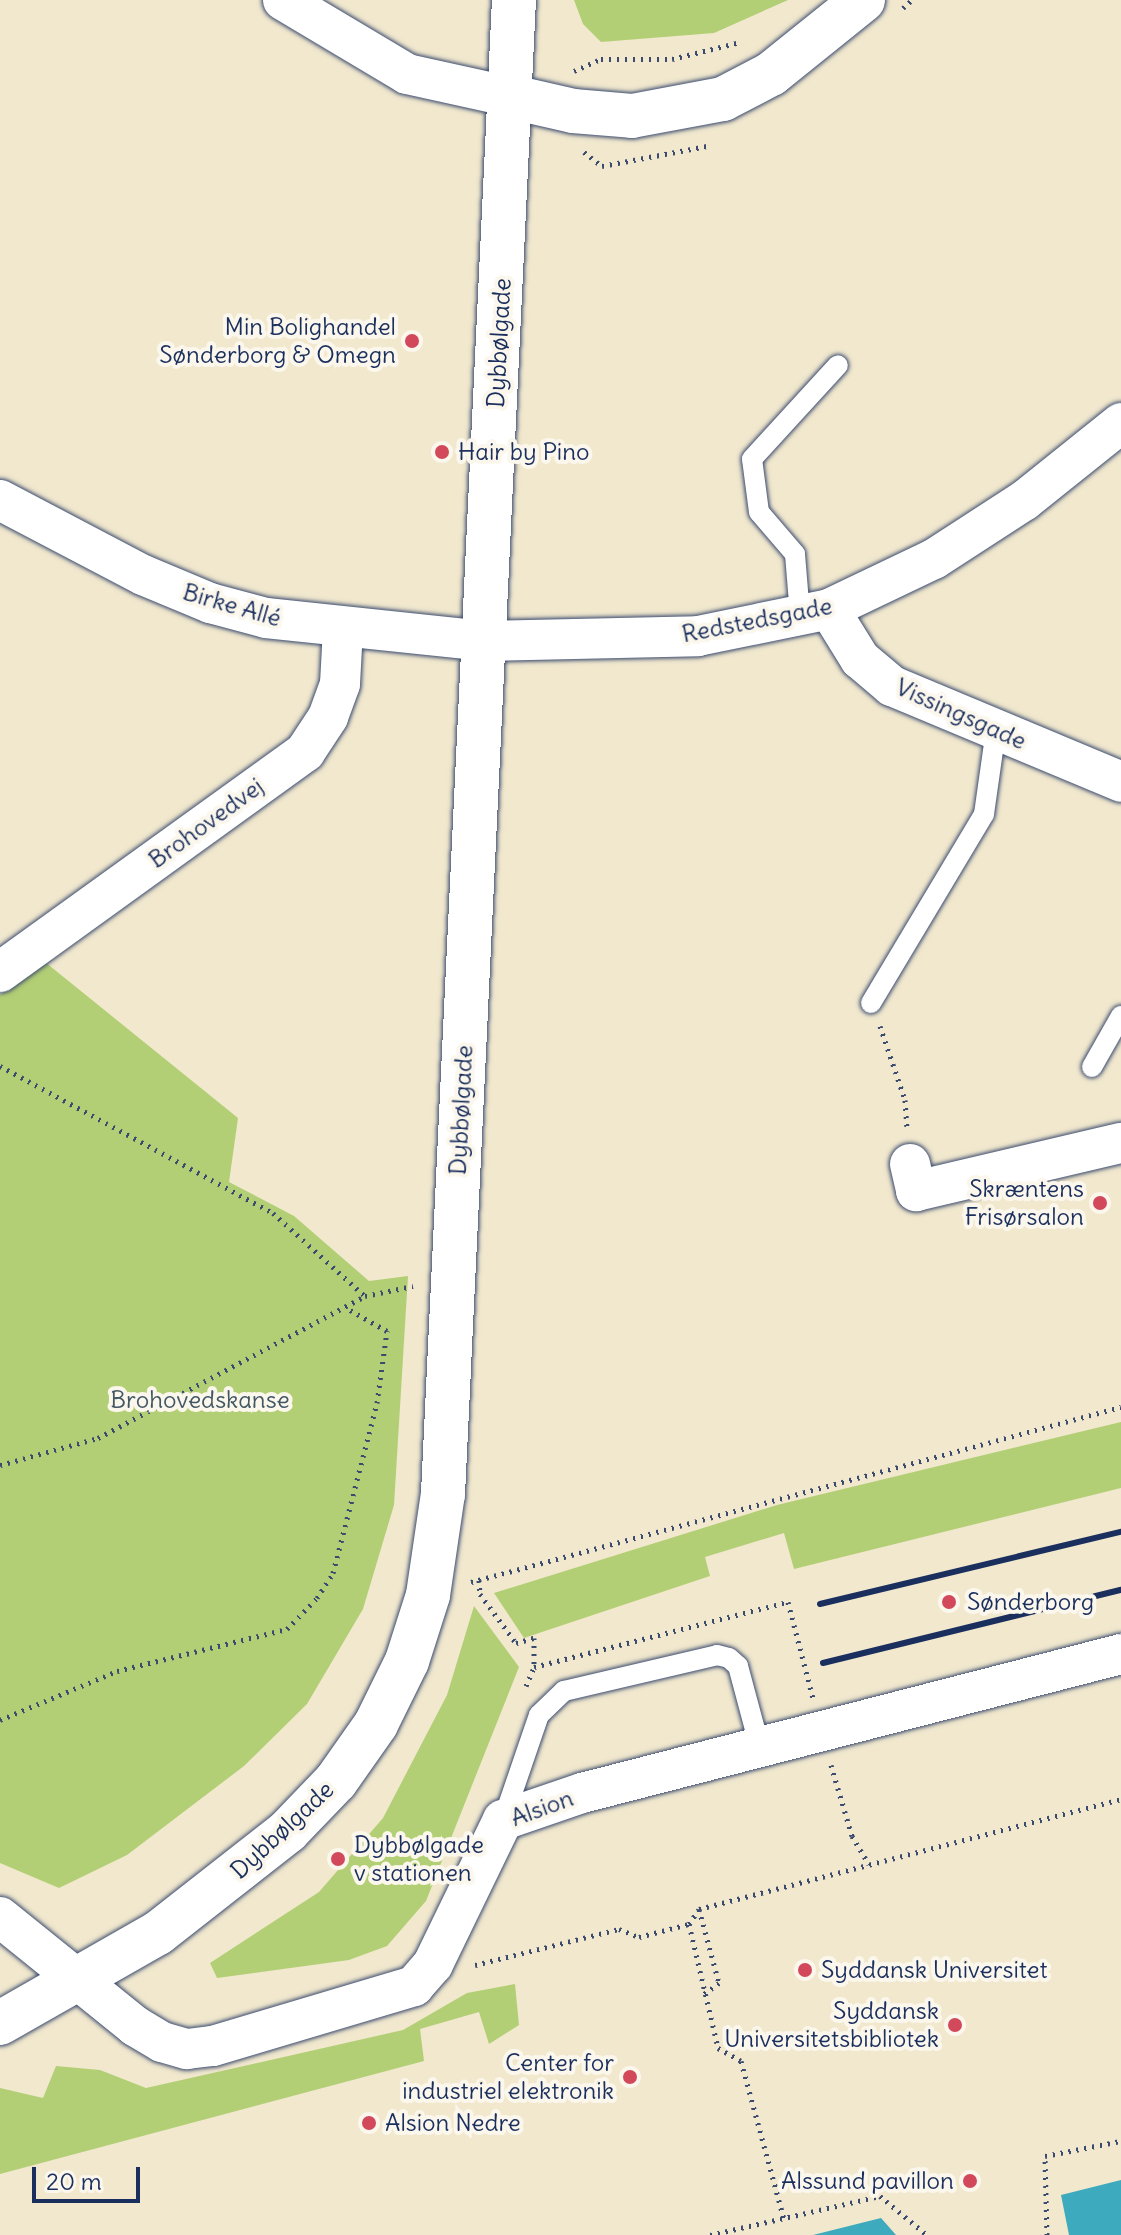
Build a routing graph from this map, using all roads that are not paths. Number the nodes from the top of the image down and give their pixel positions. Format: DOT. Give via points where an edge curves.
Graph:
graph roads {
  1 [pos="283,0"];
  2 [pos="514,0"];
  3 [pos="863,0"];
  4 [pos="512,97"];
  5 [pos="838,365"];
  6 [pos="1121,423"];
  7 [pos="0,500"];
  8 [pos="814,612"];
  9 [pos="343,629"];
  10 [pos="484,641"];
  11 [pos="996,730"];
  12 [pos="1121,782"];
  13 [pos="0,972"];
  14 [pos="871,1003"];
  15 [pos="1121,1016"];
  16 [pos="1092,1067"];
  17 [pos="1121,1143"];
  18 [pos="910,1164"];
  19 [pos="1121,1654"];
  20 [pos="760,1748"];
  21 [pos="503,1820"];
  22 [pos="0,1917"];
  23 [pos="79,1976"];
  24 [pos="0,2023"];
  1 -- 4 [label="street" via="407,74"];
  2 -- 4 [label="street, Dybbølgade"];
  3 -- 4 [label="street" via="771,74 723,99 632,116 573,111"];
  4 -- 10 [label="street, Dybbølgade"];
  5 -- 8 [label="lane" via="752,459 759,512 795,554"];
  6 -- 8 [label="street, Redstedsgade" via="1025,500 934,559"];
  7 -- 9 [label="street, Birke Allé" via="143,575 210,603"];
  8 -- 10 [label="street, Redstedsgade" via="698,636"];
  8 -- 11 [label="street, Vissingsgade" via="892,686"];
  9 -- 10 [label="street, Birke Allé"];
  9 -- 13 [label="street, Brohovedvej" via="340,684 328,717 305,752"];
  10 -- 23 [label="street, Dybbølgade" via="443,1494 428,1595 407,1661 376,1724 336,1781 230,1880 158,1933"];
  11 -- 12 [label="street, Vissingsgade"];
  11 -- 14 [label="lane" via="984,814"];
  15 -- 16 [label="lane"];
  17 -- 18 [label="street" via="916,1191"];
  19 -- 20 [label="street, Alsion"];
  20 -- 21 [label="street, Alsion" via="582,1793"];
  20 -- 21 [label="lane" via="738,1666 729,1658 717,1655 564,1691 539,1715"];
  21 -- 23 [label="street, Alsion" via="490,1837 433,1964 414,1986 396,1995 187,2049 135,2026"];
  22 -- 23 [label="street, Alsion"];
  23 -- 24 [label="street, Dybbølgade"];
}
